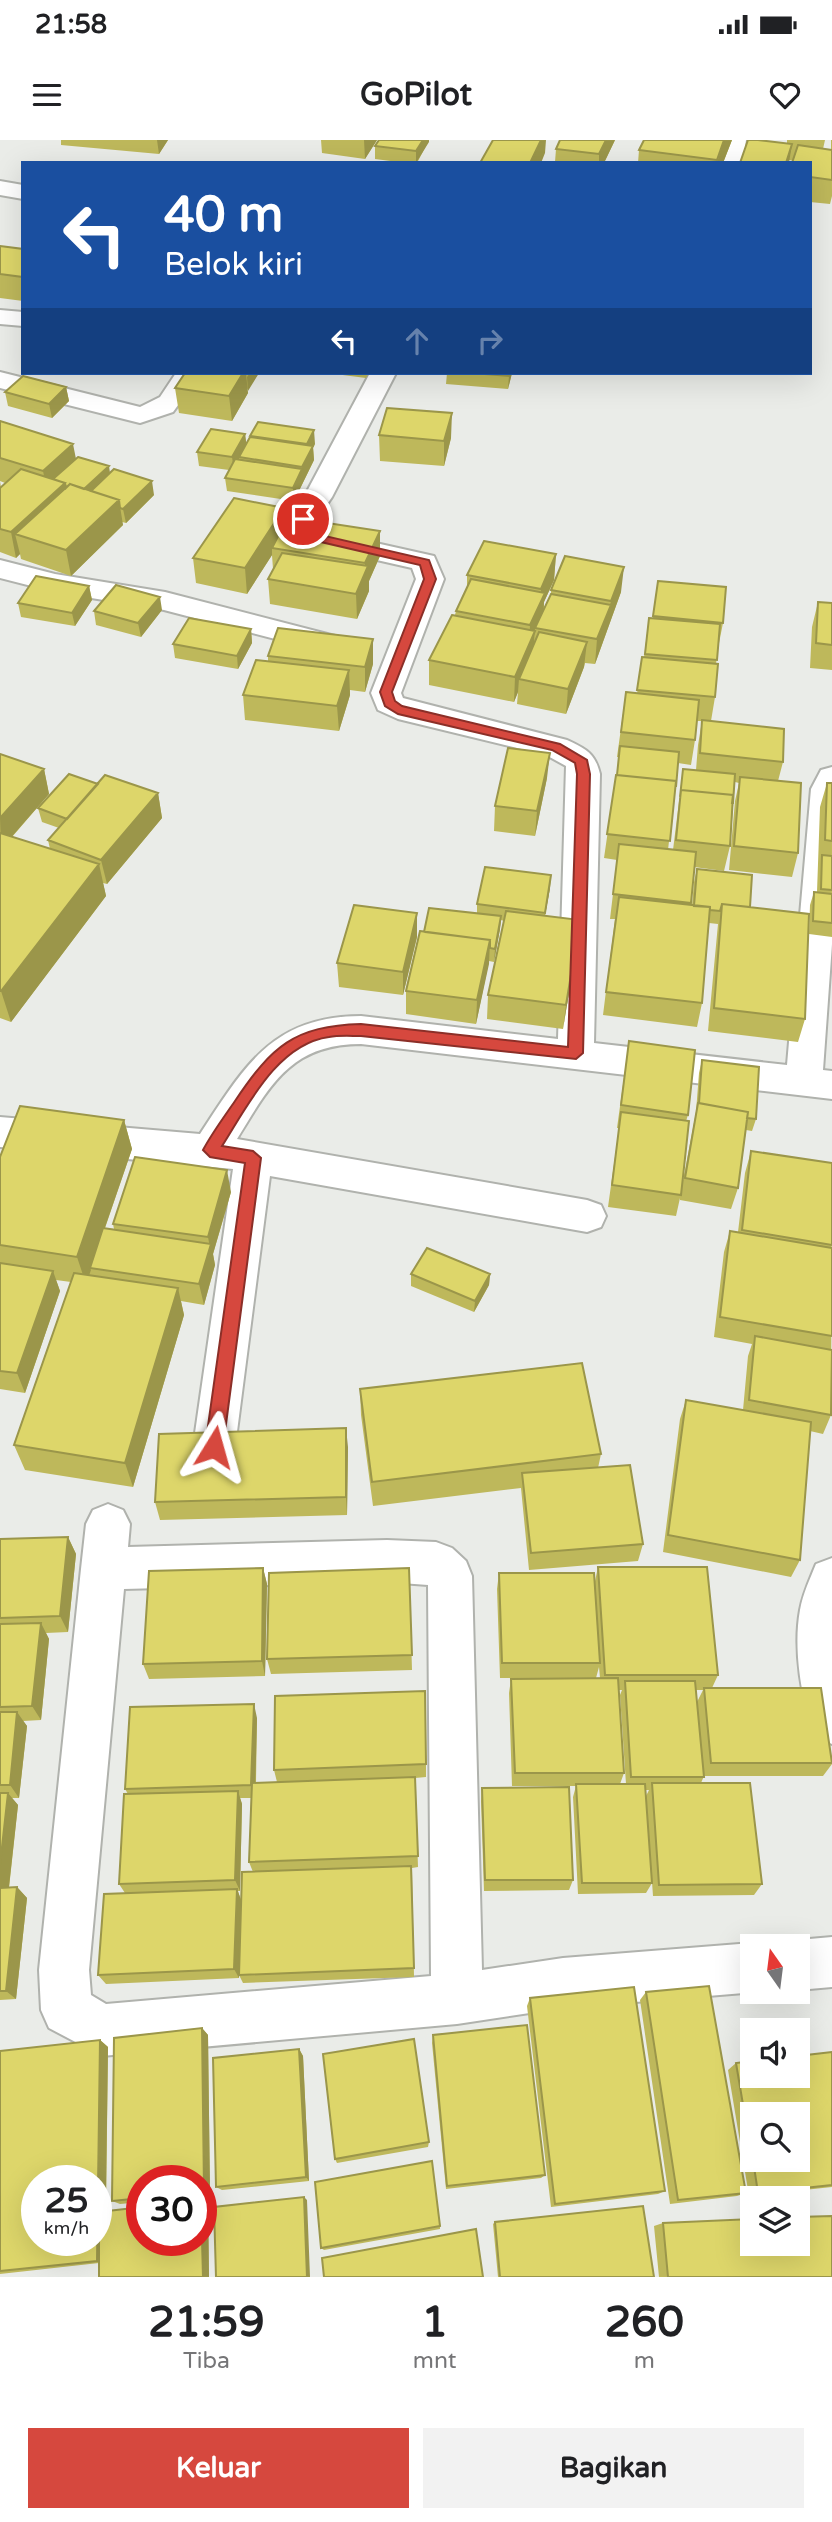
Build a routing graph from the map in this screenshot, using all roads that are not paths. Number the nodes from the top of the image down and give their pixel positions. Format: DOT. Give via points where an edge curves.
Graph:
graph roads {
  1 [pos="735,140"];
  2 [pos="732,161"];
  3 [pos="0,187"];
  4 [pos="21,192"];
  5 [pos="0,317"];
  6 [pos="21,318"];
  7 [pos="187,375"];
  8 [pos="382,375"];
  9 [pos="0,380"];
  10 [pos="0,569"];
  11 [pos="376,658"];
  12 [pos="832,778"];
  13 [pos="576,1053"];
  14 [pos="818,1083"];
  15 [pos="0,1132"];
  16 [pos="210,1150"];
  17 [pos="253,1158"];
  18 [pos="587,1216"];
  19 [pos="214,1447"];
  20 [pos="832,1579"];
  21 [pos="832,1721"];
  22 [pos="832,1962"];
  23 [pos="810,1964"];
  24 [pos="740,1969"];
  25 [pos="457,1999"];
  1 -- 2 [label="street"];
  3 -- 4 [label="street"];
  5 -- 6 [label="street"];
  7 -- 9 [label="street" via="165,408 140,415"];
  8 -- 11 [label="street" via="303,519 312,537 424,562 430,579"];
  10 -- 11 [label="street" via="68,586 165,601"];
  11 -- 13 [label="street" via="389,703 398,709 556,747 580,760 584,774"];
  12 -- 14 [label="street" via="827,789"];
  13 -- 14 [label="street"];
  13 -- 16 [label="street" via="361,1030 328,1031 305,1038 270,1065"];
  15 -- 16 [label="street"];
  16 -- 17 [label="street"];
  17 -- 18 [label="street"];
  17 -- 19 [label="street"];
  20 -- 21 [label="street" via="822,1599 821,1626"];
  22 -- 23 [label="street"];
  24 -- 25 [label="street" via="563,1983"];
  25 -- 25 [label="street" via="102,2029 67,2010 64,1970 105,1547 436,1563 450,1576"];
}
